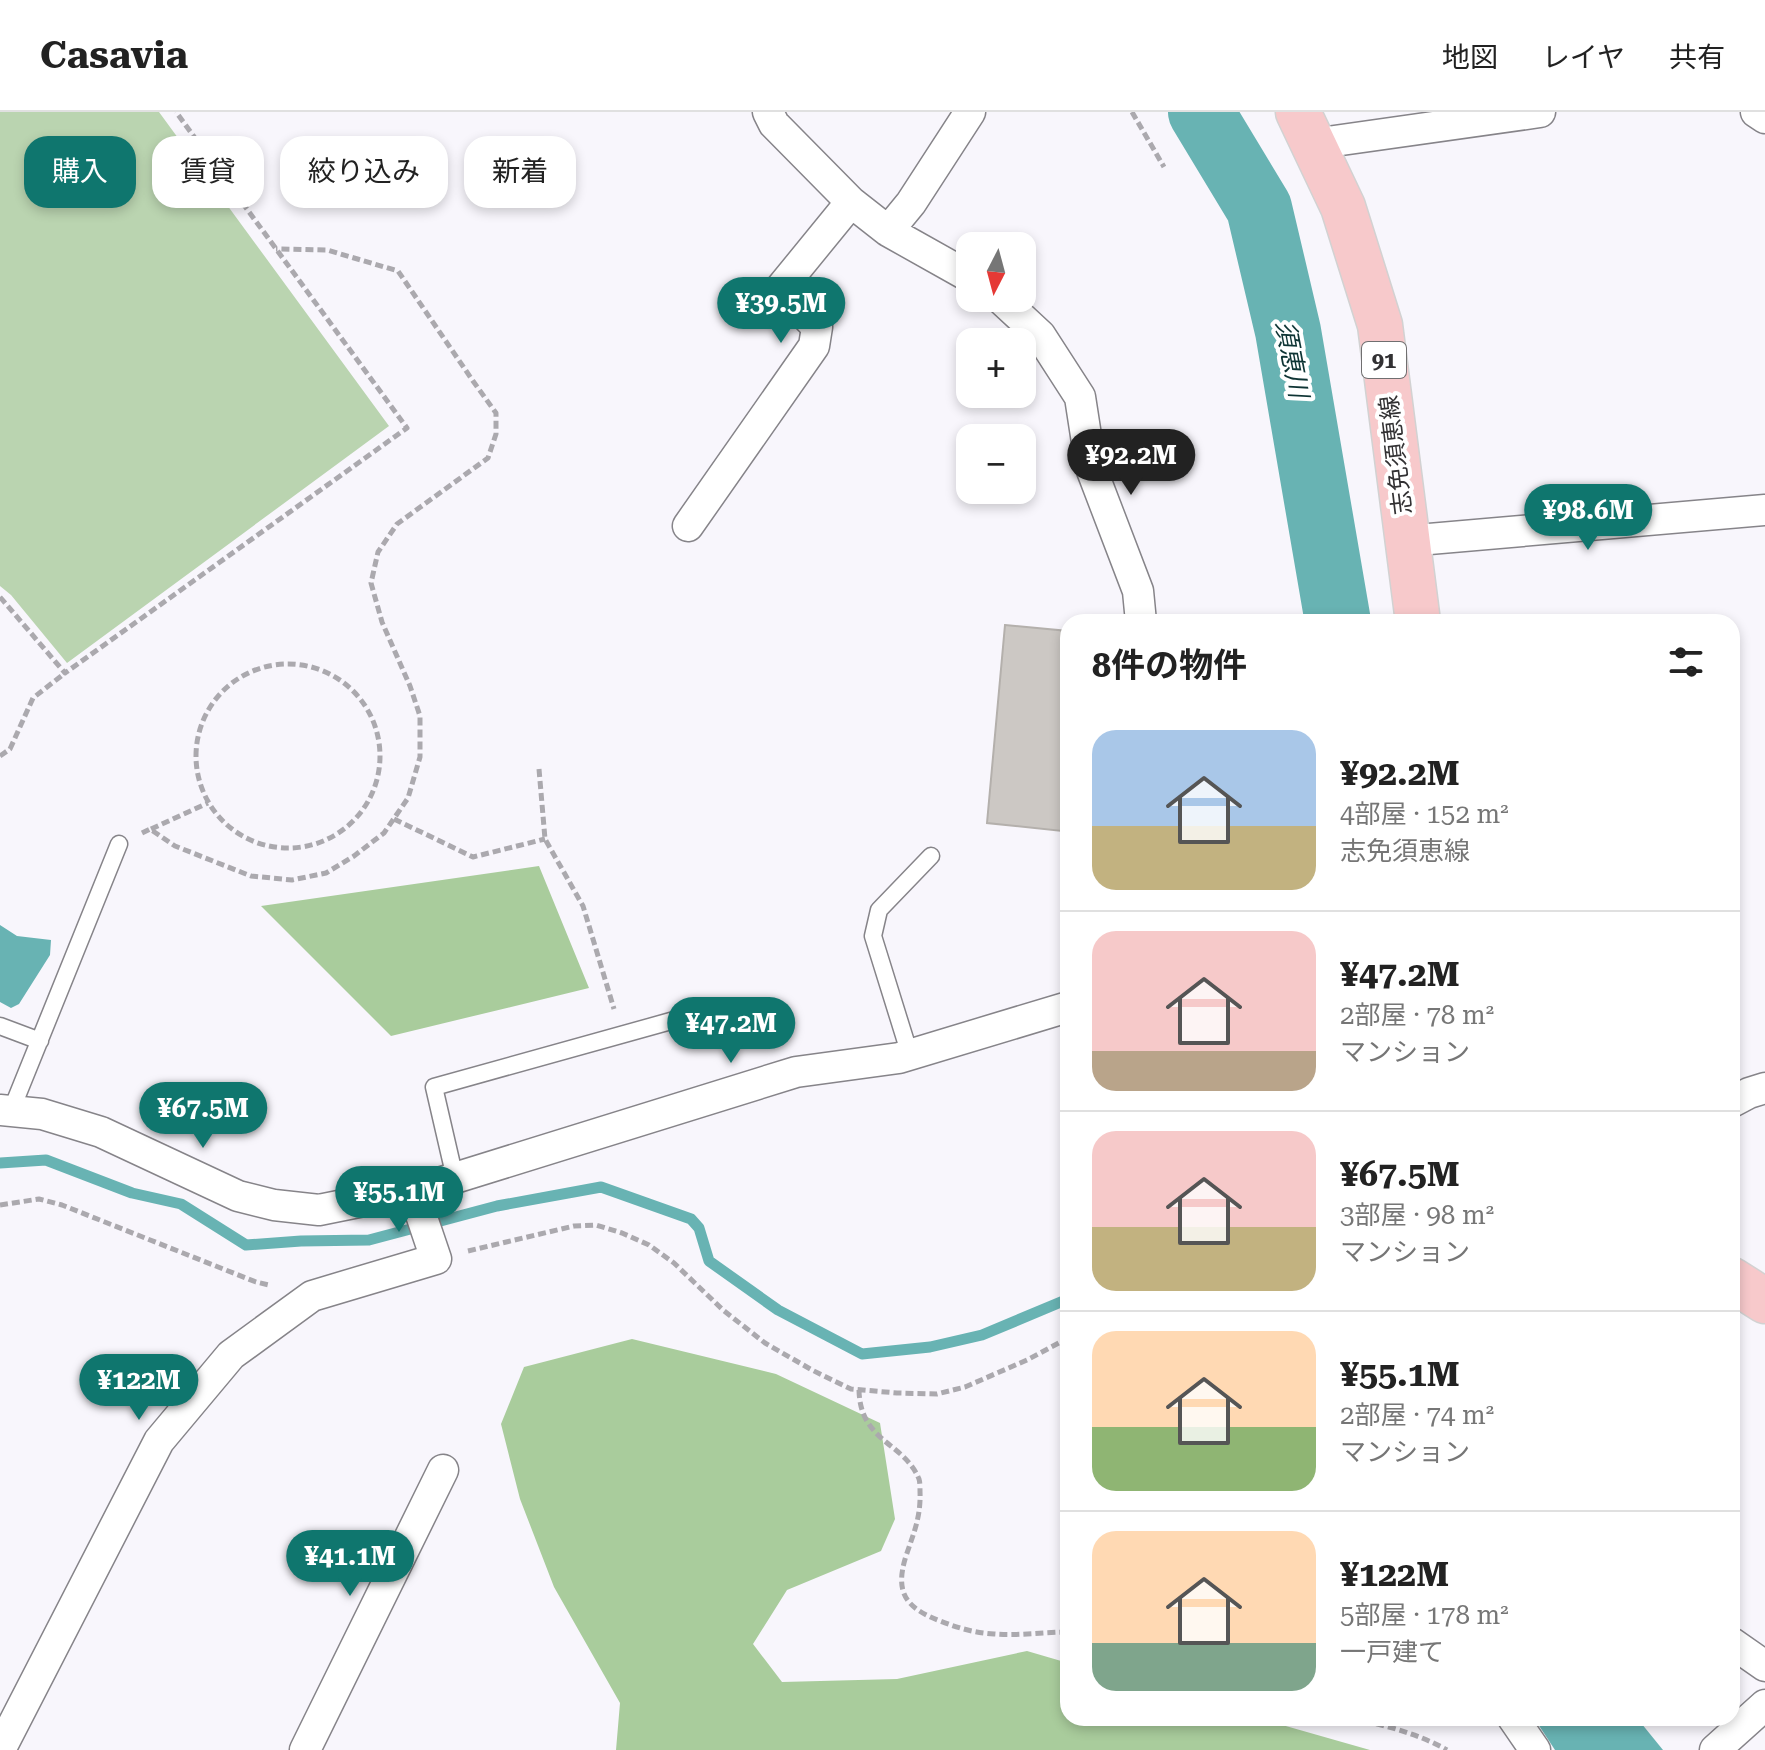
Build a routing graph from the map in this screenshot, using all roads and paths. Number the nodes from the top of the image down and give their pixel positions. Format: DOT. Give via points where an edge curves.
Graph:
graph roads {
  1 [pos="176,112"];
  2 [pos="768,112"];
  3 [pos="970,112"];
  4 [pos="1132,112"];
  5 [pos="1540,112"];
  6 [pos="1756,112"];
  7 [pos="1765,118"];
  8 [pos="1305,128"];
  9 [pos="1164,167"];
  10 [pos="851,202"];
  11 [pos="888,231"];
  12 [pos="276,249"];
  13 [pos="956,269"];
  14 [pos="1015,312"];
  15 [pos="1765,510"];
  16 [pos="688,526"];
  17 [pos="1406,541"];
  18 [pos="0,597"];
  19 [pos="1141,614"];
  20 [pos="1417,614"];
  21 [pos="65,673"];
  22 [pos="0,756"];
  23 [pos="539,769"];
  24 [pos="208,803"];
  25 [pos="394,819"];
  26 [pos="150,829"];
  27 [pos="545,839"];
  28 [pos="119,844"];
  29 [pos="931,856"];
  30 [pos="1060,1009"];
  31 [pos="678,1019"];
  32 [pos="0,1026"];
  33 [pos="622,1035"];
  34 [pos="40,1041"];
  35 [pos="910,1055"];
  36 [pos="1765,1088"];
  37 [pos="1740,1098"];
  38 [pos="6,1110"];
  39 [pos="455,1178"];
  40 [pos="413,1191"];
  41 [pos="0,1205"];
  42 [pos="436,1259"];
  43 [pos="1740,1285"];
  44 [pos="312,1296"];
  45 [pos="1765,1301"];
  46 [pos="1060,1342"];
  47 [pos="859,1390"];
  48 [pos="443,1470"];
  49 [pos="1060,1632"];
  50 [pos="1740,1649"];
  51 [pos="1765,1666"];
  52 [pos="1765,1705"];
  53 [pos="1387,1726"];
  54 [pos="1518,1726"];
  55 [pos="0,1750"];
  56 [pos="305,1750"];
  57 [pos="1447,1750"];
  58 [pos="1535,1750"];
  59 [pos="1715,1750"];
  1 -- 12 [label="path"];
  2 -- 10 [label="street"];
  3 -- 11 [label="street"];
  4 -- 9 [label="path"];
  5 -- 8 [label="street"];
  6 -- 7 [label="street"];
  8 -- 17 [label="main road, 志免須恵線 / 91" via="1343,207 1380,325"];
  10 -- 11 [label="street"];
  10 -- 16 [label="street" via="780,289 817,327 814,346"];
  11 -- 13 [label="street"];
  12 -- 21 [label="path" via="407,428"];
  12 -- 25 [label="path" via="327,250 398,271 496,413 488,458 397,524 378,552 371,583 420,716 420,757 408,798"];
  14 -- 19 [label="street" via="1040,335 1080,397 1091,468 1138,591"];
  15 -- 17 [label="street"];
  17 -- 20 [label="main road, 志免須恵線 / 91"];
  18 -- 21 [label="path"];
  21 -- 22 [label="path" via="33,698 10,749"];
  23 -- 27 [label="path"];
  24 -- 24 [label="path" via="239,833 280,848 312,845 341,831 364,809 378,780 381,749 373,718 355,692 329,673 299,663 269,665 242,675 219,693 202,718 195,746 197,776"];
  24 -- 26 [label="path"];
  25 -- 26 [label="path" via="384,833 326,873 292,880 251,876 175,846"];
  25 -- 27 [label="path" via="473,857"];
  26 -- 28 [label="path"];
  27 -- 33 [label="path" via="583,906"];
  28 -- 34 [label="lane"];
  29 -- 35 [label="lane" via="879,910 873,936"];
  30 -- 35 [label="street"];
  31 -- 33 [label="lane"];
  32 -- 34 [label="lane"];
  33 -- 39 [label="lane" via="434,1087"];
  34 -- 38 [label="lane"];
  35 -- 39 [label="street" via="796,1072"];
  36 -- 37 [label="street"];
  38 -- 40 [label="street" via="42,1114 101,1132 238,1196 274,1205 319,1210"];
  39 -- 40 [label="street"];
  40 -- 42 [label="street"];
  41 -- 44 [label="path" via="39,1199 62,1205 256,1282"];
  42 -- 44 [label="street"];
  42 -- 47 [label="path" via="574,1226 596,1225 622,1233 674,1263 765,1343"];
  43 -- 45 [label="main road"];
  44 -- 55 [label="street" via="231,1355 159,1441"];
  46 -- 47 [label="path" via="965,1387 937,1394"];
  47 -- 49 [label="path" via="871,1429 920,1480 917,1526 904,1560 901,1588 907,1602 961,1629"];
  48 -- 56 [label="street"];
  50 -- 51 [label="street"];
  52 -- 59 [label="street"];
  53 -- 57 [label="path"];
  54 -- 58 [label="street"];
}
